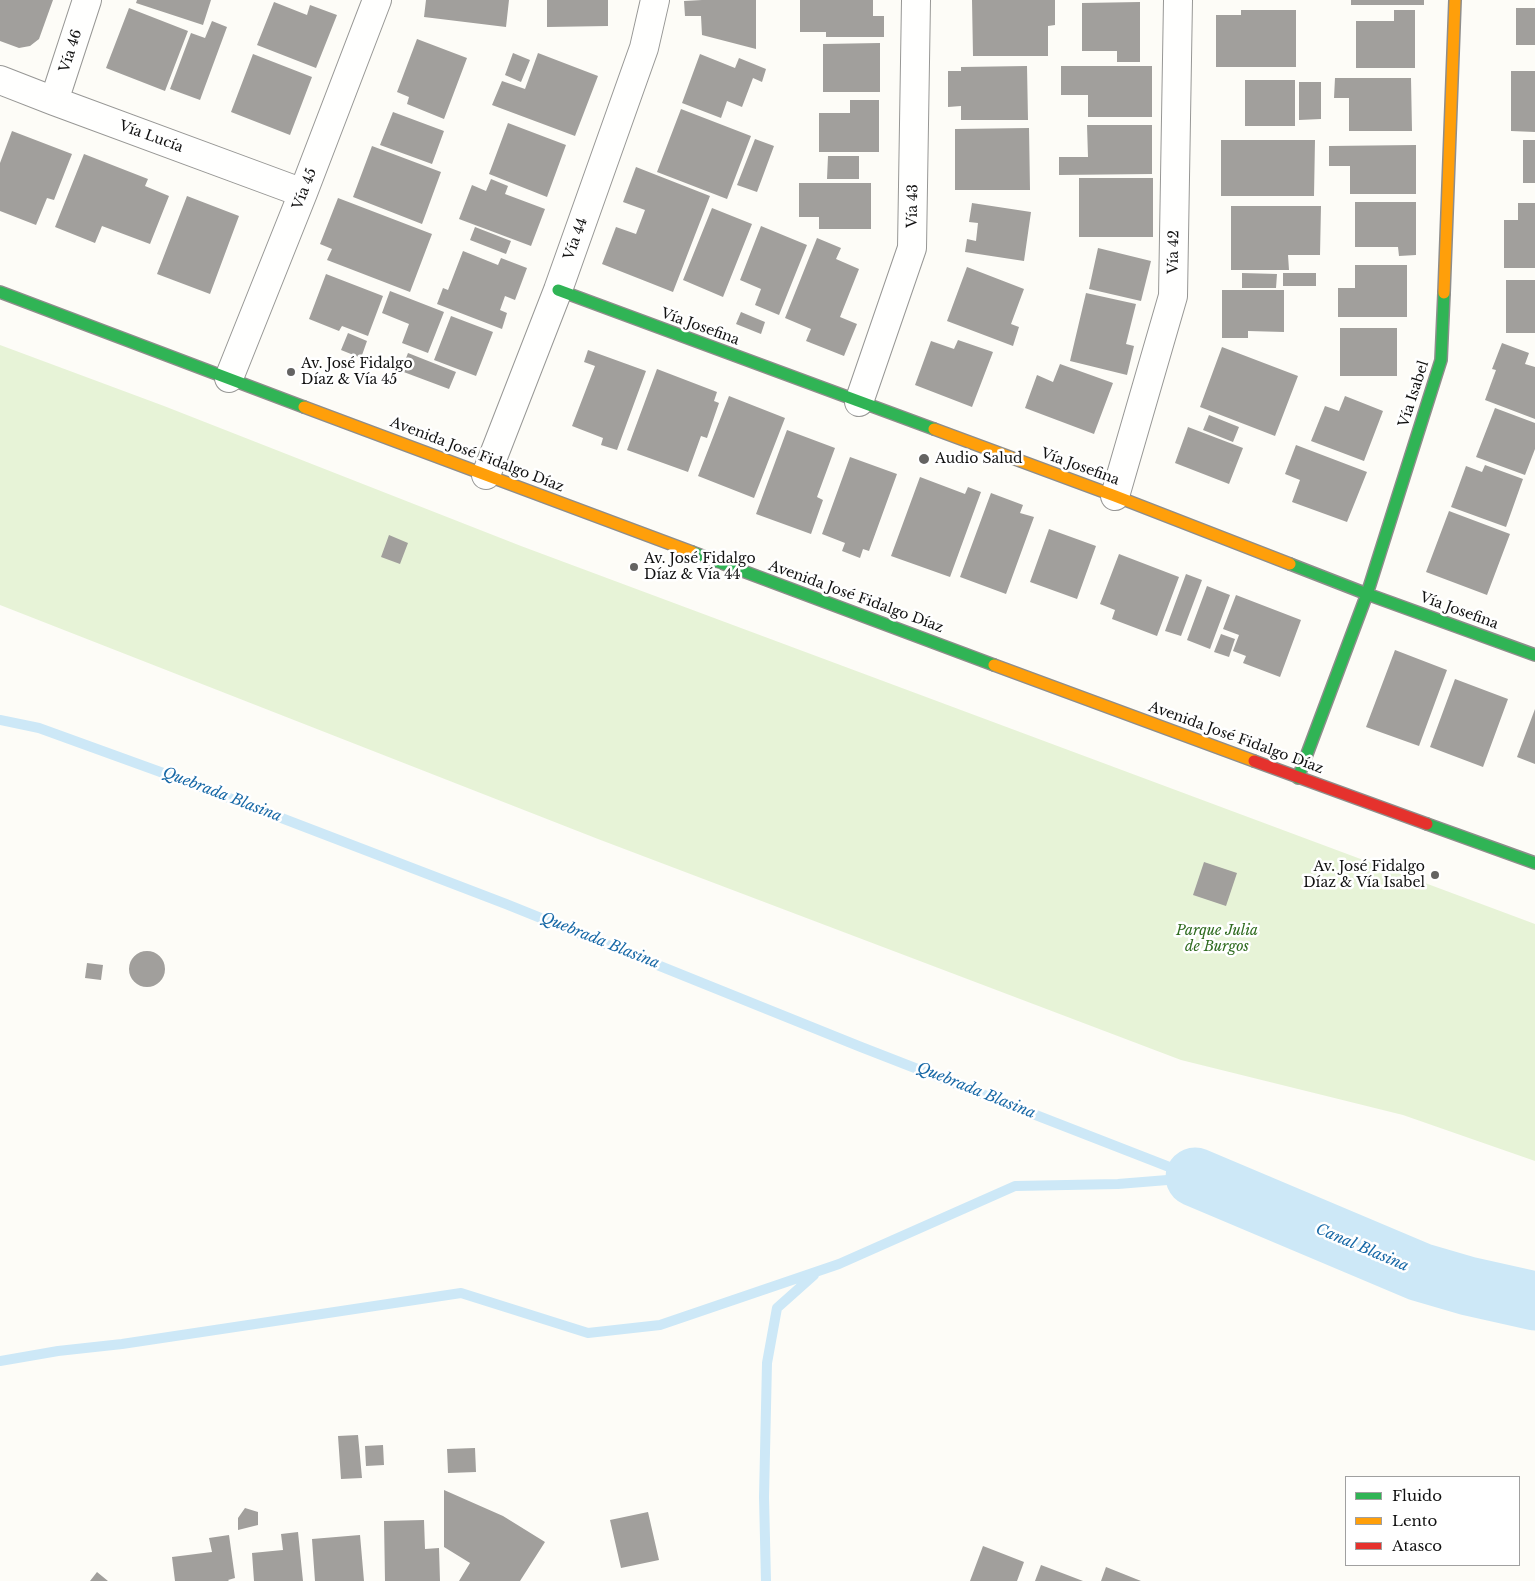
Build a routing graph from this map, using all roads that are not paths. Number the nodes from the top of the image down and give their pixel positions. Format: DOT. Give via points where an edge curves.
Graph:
graph roads {
  1 [pos="88,0"];
  2 [pos="377,0"];
  3 [pos="655,0"];
  4 [pos="916,0"];
  5 [pos="1178,0"];
  6 [pos="1455,0"];
  7 [pos="0,80"];
  8 [pos="54,102"];
  9 [pos="304,194"];
  10 [pos="558,290"];
  11 [pos="0,292"];
  12 [pos="229,378"];
  13 [pos="859,402"];
  14 [pos="486,475"];
  15 [pos="1115,496"];
  16 [pos="1367,594"];
  17 [pos="1535,655"];
  18 [pos="1298,778"];
  19 [pos="1535,864"];
  1 -- 8 [label="street, Vía 46"];
  2 -- 9 [label="street, Vía 45"];
  3 -- 10 [label="street, Vía 44" via="644,48"];
  4 -- 13 [label="street, Vía 43" via="912,248"];
  5 -- 15 [label="street, Vía 42" via="1173,296"];
  6 -- 16 [label="street, Vía Isabel" via="1441,360"];
  7 -- 8 [label="street, Vía Lucía"];
  8 -- 9 [label="street, Vía Lucía"];
  9 -- 12 [label="street, Vía 45"];
  10 -- 13 [label="street, Vía Josefina"];
  10 -- 14 [label="street, Vía 44"];
  11 -- 12 [label="street, Avenida José Fidalgo Díaz"];
  12 -- 14 [label="street, Avenida José Fidalgo Díaz"];
  13 -- 15 [label="street, Vía Josefina"];
  14 -- 18 [label="street, Avenida José Fidalgo Díaz"];
  15 -- 16 [label="street, Vía Josefina"];
  16 -- 17 [label="street, Vía Josefina"];
  16 -- 18 [label="street, Vía Isabel"];
  18 -- 19 [label="street, Avenida José Fidalgo Díaz"];
}
